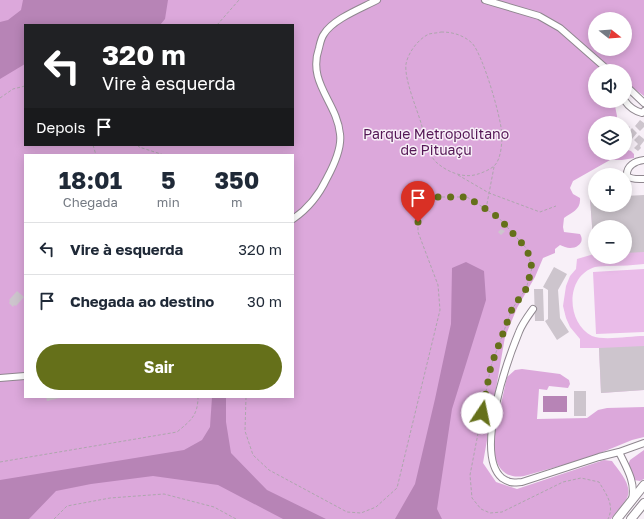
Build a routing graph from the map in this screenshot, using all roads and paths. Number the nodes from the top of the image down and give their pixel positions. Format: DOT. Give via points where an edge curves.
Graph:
graph roads {
  1 [pos="240,0"];
  2 [pos="377,0"];
  3 [pos="485,0"];
  4 [pos="218,24"];
  5 [pos="601,64"];
  6 [pos="24,86"];
  7 [pos="632,92"];
  8 [pos="0,98"];
  9 [pos="644,103"];
  10 [pos="632,108"];
  11 [pos="644,111"];
  12 [pos="138,146"];
  13 [pos="161,154"];
  14 [pos="644,160"];
  15 [pos="494,166"];
  16 [pos="457,174"];
  17 [pos="644,179"];
  18 [pos="489,193"];
  19 [pos="556,206"];
  20 [pos="486,209"];
  21 [pos="294,218"];
  22 [pos="533,309"];
  23 [pos="24,376"];
  24 [pos="0,378"];
  25 [pos="198,398"];
  26 [pos="246,398"];
  27 [pos="644,443"];
  28 [pos="619,452"];
  29 [pos="0,462"];
  30 [pos="633,483"];
  31 [pos="644,484"];
  32 [pos="632,499"];
  33 [pos="644,502"];
  34 [pos="54,519"];
  35 [pos="236,519"];
  36 [pos="608,519"];
  37 [pos="617,519"];
  38 [pos="631,519"];
  1 -- 4 [label="path"];
  2 -- 21 [label="lane" via="342,19 323,34 316,67 318,80 338,123 340,146 318,195 304,212"];
  3 -- 5 [label="lane" via="538,16 555,25"];
  6 -- 8 [label="path" via="13,89"];
  7 -- 9 [label="lane"];
  10 -- 11 [label="lane" via="642,113"];
  12 -- 13 [label="path"];
  14 -- 17 [label="lane" via="630,166 627,171 629,178"];
  15 -- 16 [label="path" via="469,176"];
  15 -- 16 [label="path" via="501,152 502,133 485,67 479,54 462,36 452,32 430,34 422,38 410,54 406,65 408,80 431,155 435,162"];
  15 -- 18 [label="path"];
  16 -- 18 [label="path"];
  18 -- 19 [label="path" via="540,212"];
  18 -- 20 [label="path"];
  20 -- 26 [label="path" via="467,197 429,197 418,211 418,232 438,285 440,310 397,488 376,507 361,513 346,512 269,470 253,455 245,431"];
  20 -- 36 [label="path" via="498,217 527,249 532,268 526,289 512,309 491,366 470,475 472,498 485,511 502,512 563,482 581,478 599,482 610,502"];
  22 -- 28 [label="lane" via="520,330 500,386 490,442 491,457 496,471 506,481 522,482"];
  23 -- 24 [label="lane"];
  25 -- 29 [label="path" via="192,420 177,432"];
  27 -- 28 [label="lane"];
  28 -- 30 [label="lane"];
  30 -- 31 [label="lane"];
  30 -- 32 [label="lane"];
  31 -- 32 [label="main road"];
  32 -- 37 [label="main road"];
  33 -- 38 [label="main road"];
  34 -- 35 [label="path" via="67,506 110,498 164,494 214,507"];
}
